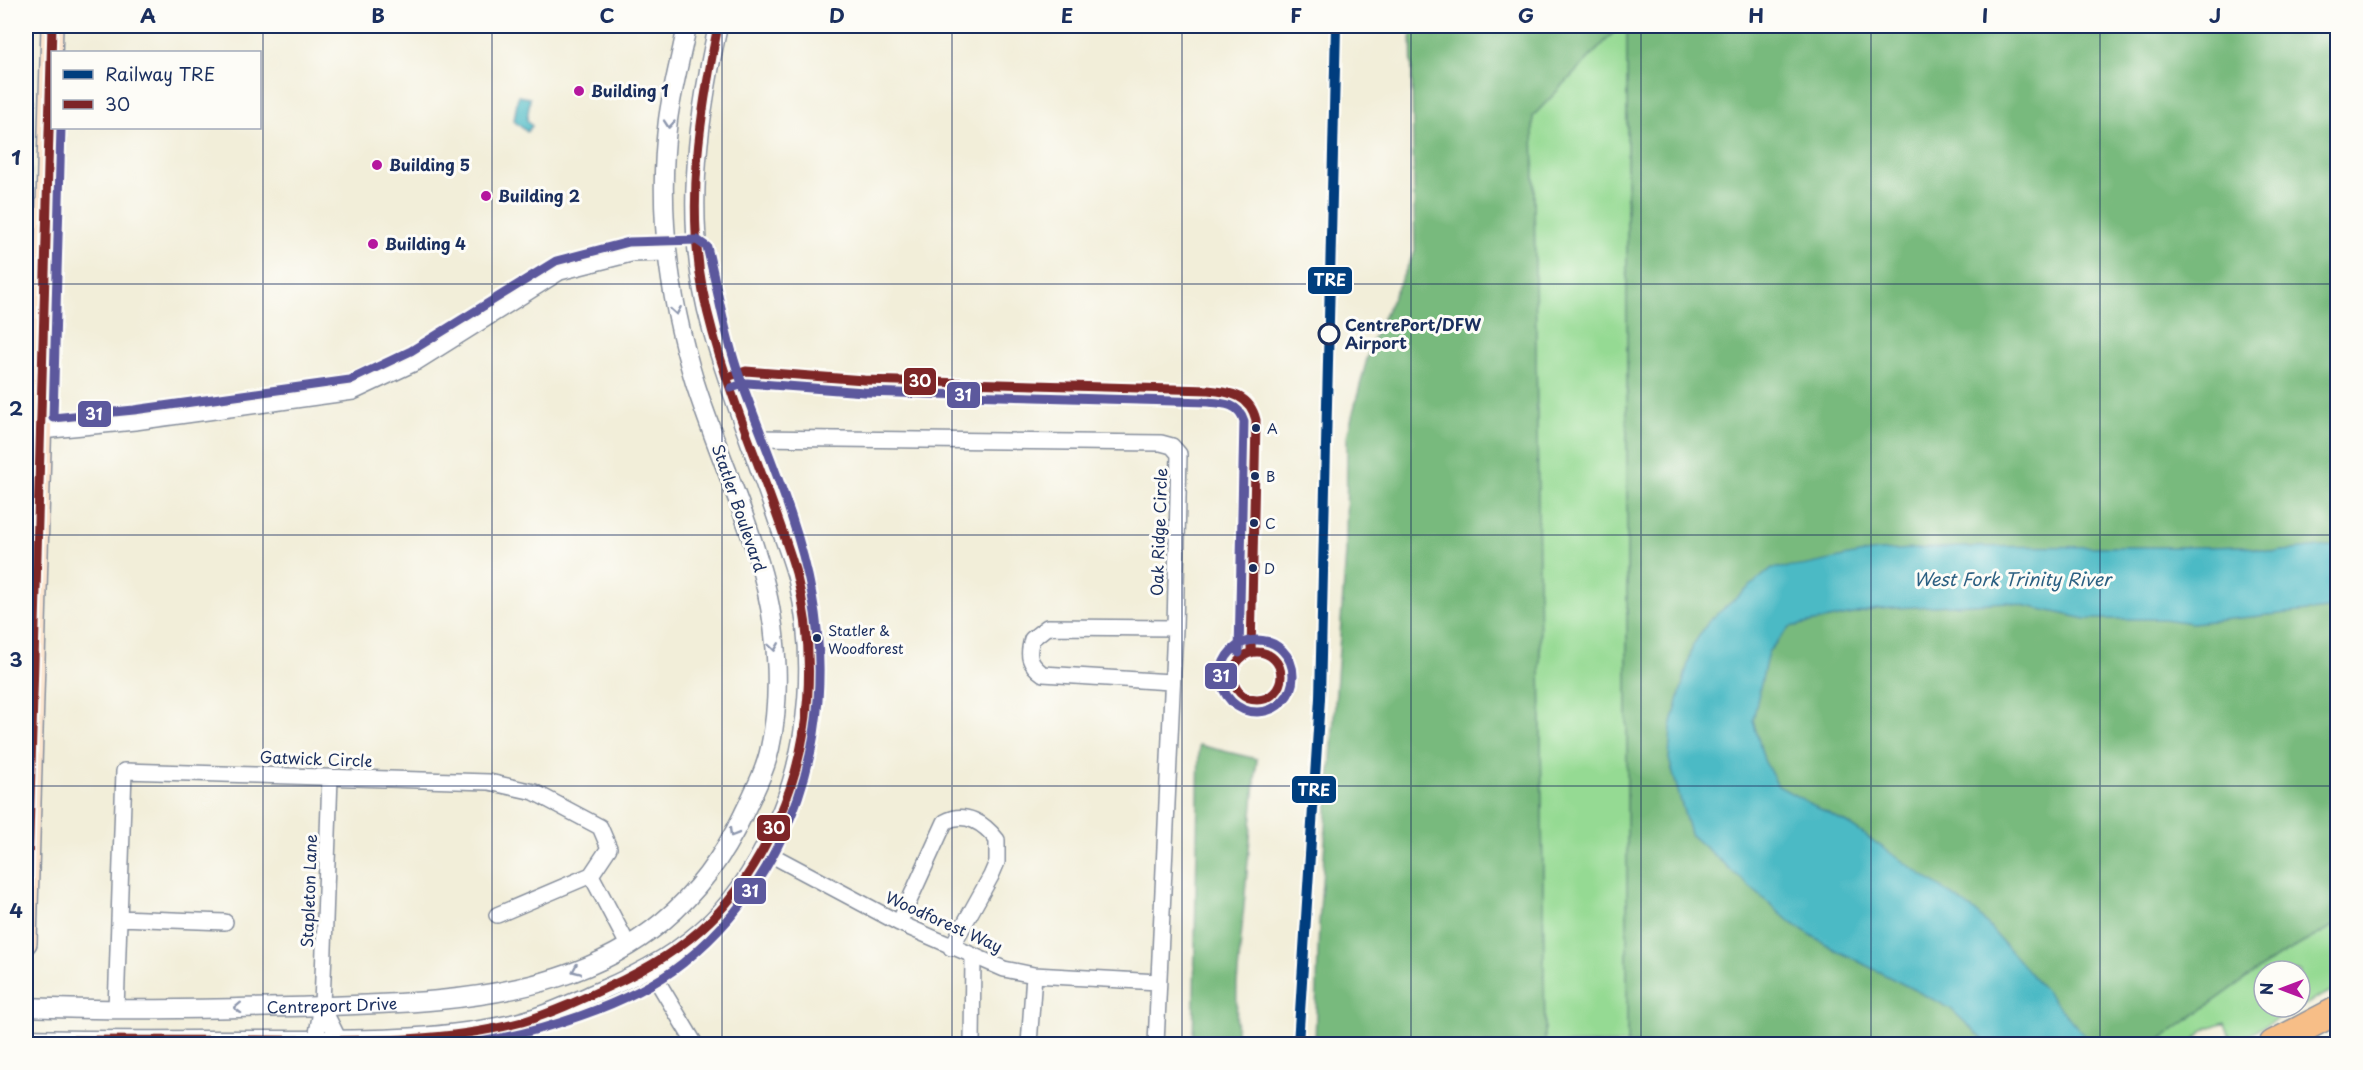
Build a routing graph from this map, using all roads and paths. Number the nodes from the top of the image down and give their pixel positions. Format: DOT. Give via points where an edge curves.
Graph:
graph roads {
  1 [pos="52,26"];
  2 [pos="687,26"];
  3 [pos="698,26"];
  4 [pos="718,27"];
  5 [pos="696,252"];
  6 [pos="667,253"];
  7 [pos="33,432"];
  8 [pos="750,438"];
  9 [pos="799,582"];
  10 [pos="766,589"];
  11 [pos="1175,628"];
  12 [pos="1171,682"];
  13 [pos="28,725"];
  14 [pos="330,777"];
  15 [pos="764,851"];
  16 [pos="591,875"];
  17 [pos="497,915"];
  18 [pos="119,918"];
  19 [pos="225,922"];
  20 [pos="899,923"];
  21 [pos="26,943"];
  22 [pos="628,945"];
  23 [pos="951,948"];
  24 [pos="973,957"];
  25 [pos="650,969"];
  26 [pos="1034,975"];
  27 [pos="1158,982"];
  28 [pos="322,1006"];
  29 [pos="26,1007"];
  30 [pos="116,1010"];
  31 [pos="2337,1010"];
  32 [pos="26,1039"];
  33 [pos="315,1042"];
  34 [pos="341,1042"];
  35 [pos="695,1044"];
  36 [pos="972,1044"];
  37 [pos="1029,1044"];
  38 [pos="1156,1044"];
  39 [pos="2273,1044"];
  1 -- 7 [label="main road"];
  2 -- 6 [label="street, Statler Boulevard, one-way" via="668,122"];
  3 -- 4 [label="street"];
  4 -- 5 [label="street, Statler Boulevard" via="699,122"];
  5 -- 6 [label="street"];
  5 -- 8 [label="street, Statler Boulevard" via="711,326"];
  6 -- 7 [label="street" via="631,254 560,272 417,362 353,392"];
  6 -- 10 [label="street, Statler Boulevard, one-way" via="677,317 696,384"];
  7 -- 13 [label="main road" via="35,654"];
  8 -- 9 [label="street, Statler Boulevard"];
  8 -- 11 [label="street, Oak Ridge Circle" via="1172,446 1179,454"];
  9 -- 10 [label="street"];
  9 -- 15 [label="street, Statler Boulevard" via="805,630 806,719 795,779"];
  10 -- 22 [label="street, Statler Boulevard, one-way" via="776,656 774,719 770,750 759,781 734,833 684,904"];
  11 -- 12 [label="street, Oak Ridge Circle"];
  11 -- 12 [label="street" via="1047,627 1032,639 1029,659 1043,674"];
  12 -- 27 [label="street, Oak Ridge Circle"];
  13 -- 21 [label="main road"];
  14 -- 16 [label="street, Gatwick Circle" via="489,782 534,792 600,827 609,848"];
  14 -- 18 [label="street, Gatwick Circle" via="124,771"];
  14 -- 28 [label="street, Stapleton Lane"];
  15 -- 20 [label="street, Woodforest Way"];
  15 -- 25 [label="street, Statler Boulevard" via="737,896 673,956"];
  16 -- 17 [label="street"];
  16 -- 22 [label="street"];
  18 -- 19 [label="street"];
  18 -- 30 [label="street, Gatwick Circle"];
  20 -- 23 [label="street, Woodforest Way"];
  20 -- 23 [label="street" via="945,822 959,818 987,826 998,840 997,862"];
  22 -- 25 [label="street"];
  22 -- 28 [label="street, Centreport Drive, one-way" via="549,981 504,993 400,1005"];
  23 -- 24 [label="street, Woodforest Way"];
  24 -- 26 [label="street, Woodforest Way"];
  24 -- 36 [label="street"];
  25 -- 34 [label="street, Centreport Drive" via="566,1006 509,1025 453,1034"];
  25 -- 35 [label="street"];
  26 -- 27 [label="street, Woodforest Way"];
  26 -- 37 [label="street"];
  27 -- 38 [label="street, Oak Ridge Circle"];
  28 -- 30 [label="street, Centreport Drive, one-way"];
  28 -- 33 [label="street, Stapleton Lane"];
  28 -- 34 [label="street"];
  29 -- 30 [label="street, Centreport Drive"];
  31 -- 39 [label="highway"];
  32 -- 33 [label="street, Centreport Drive"];
  33 -- 34 [label="street, Centreport Drive"];
}
